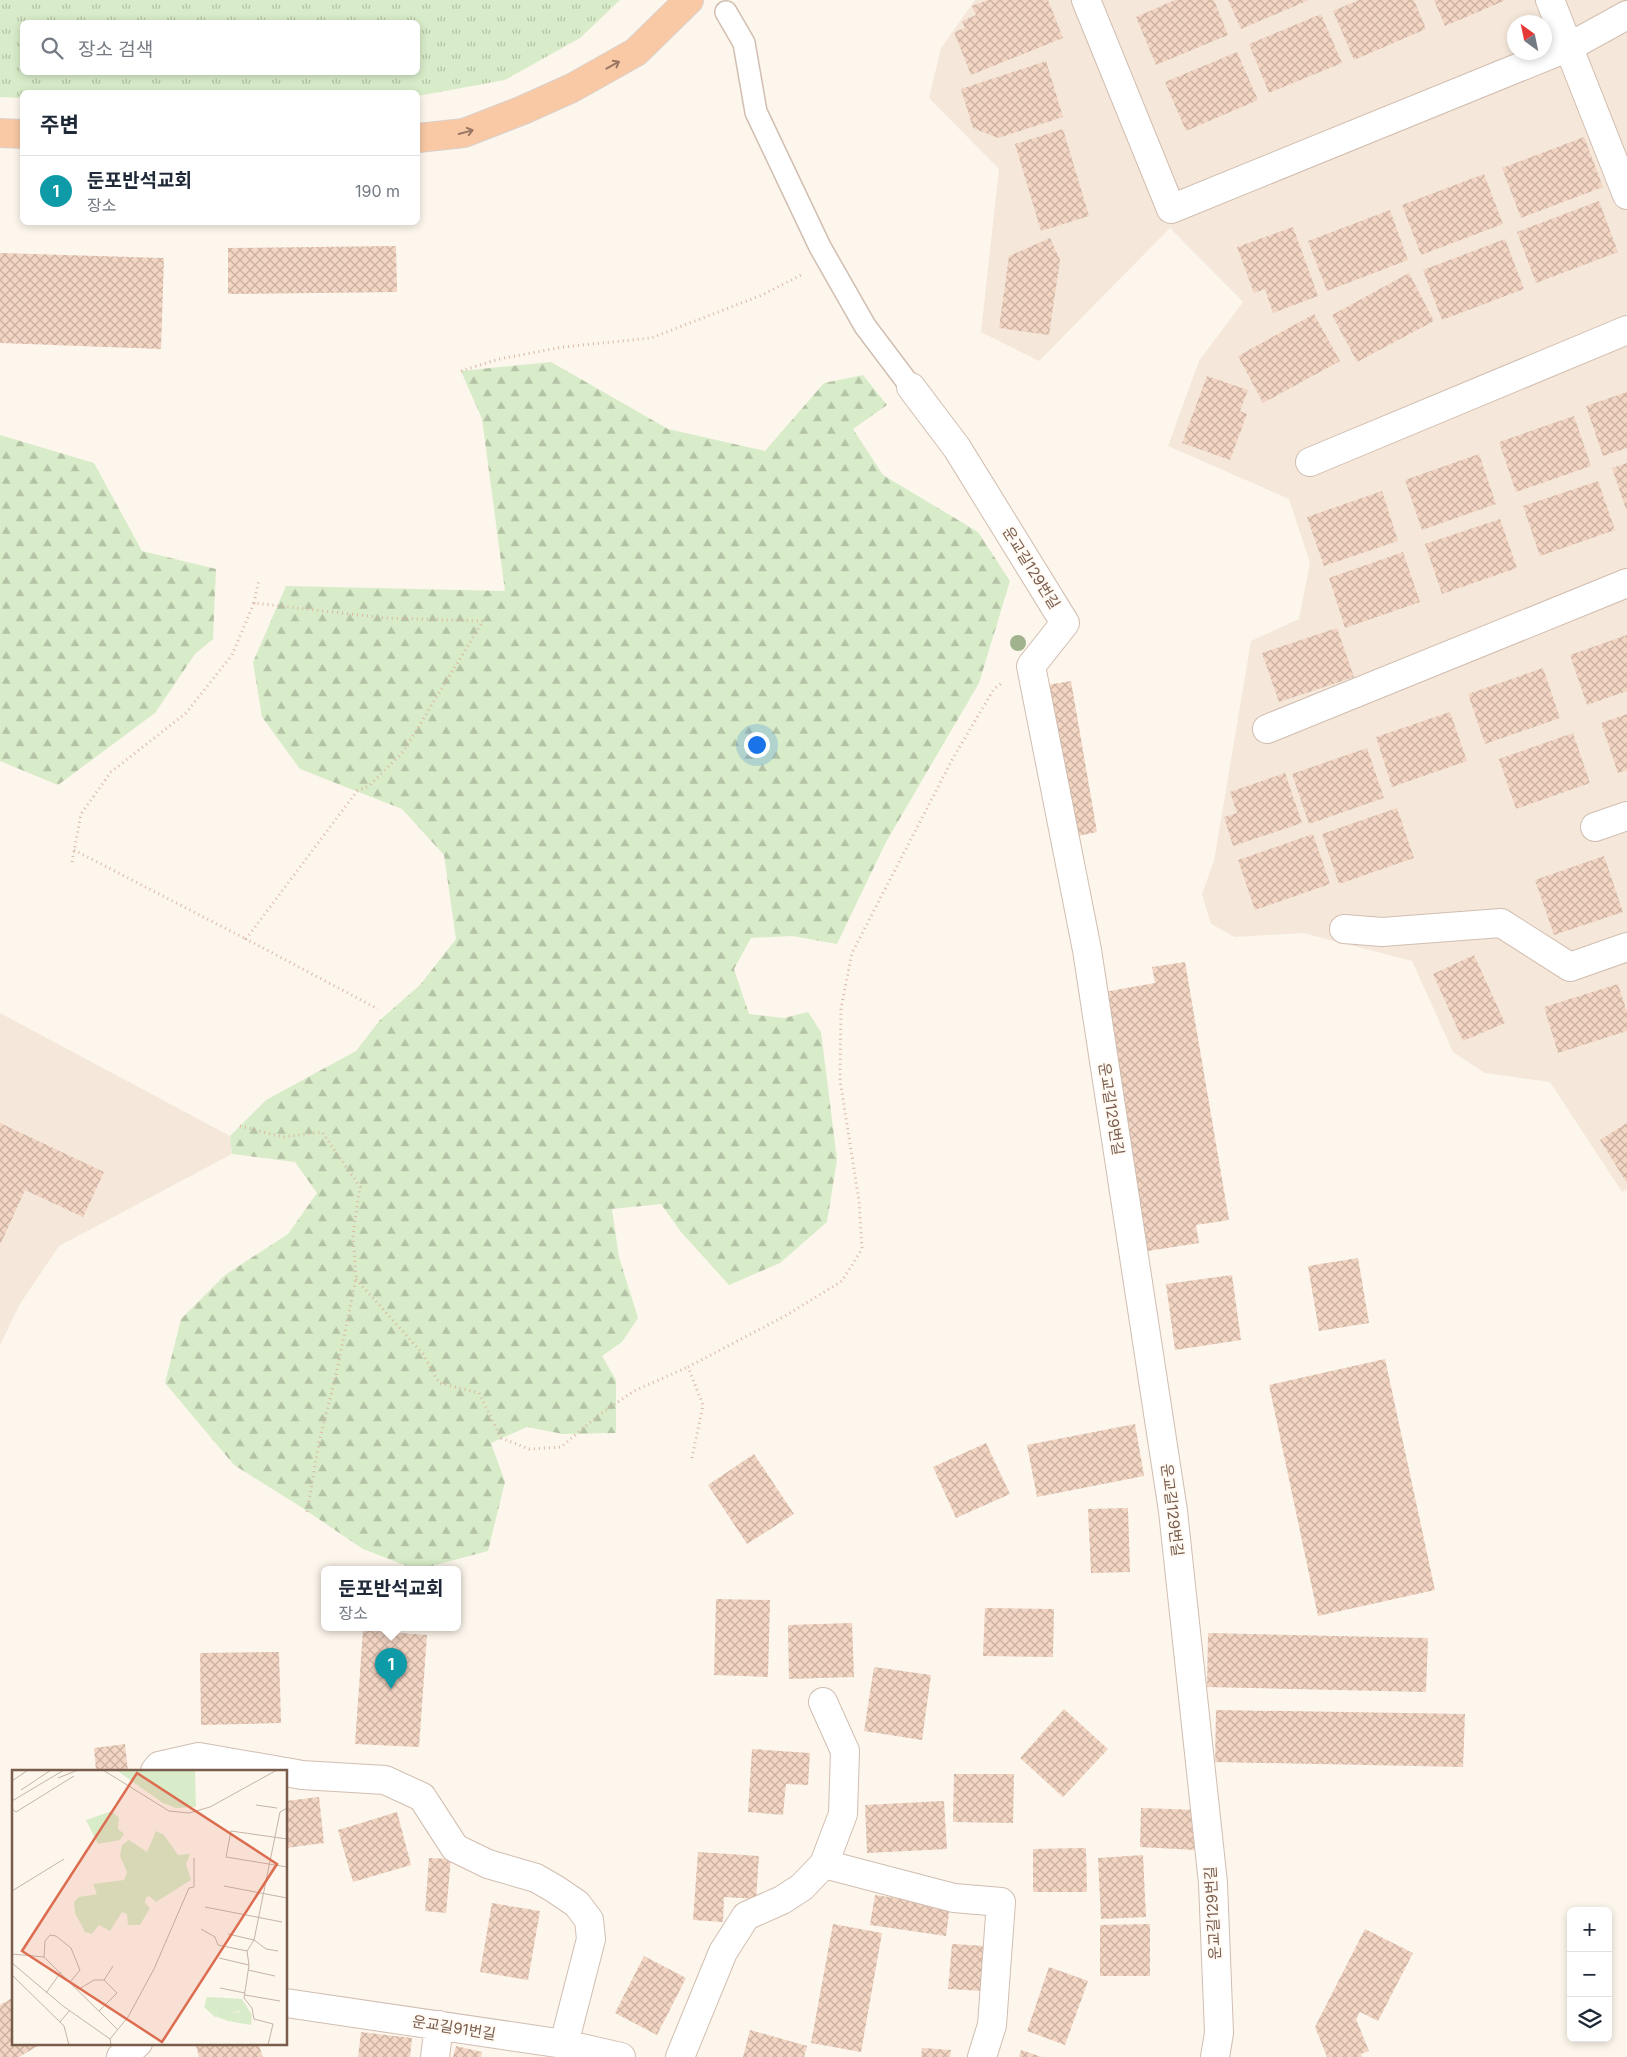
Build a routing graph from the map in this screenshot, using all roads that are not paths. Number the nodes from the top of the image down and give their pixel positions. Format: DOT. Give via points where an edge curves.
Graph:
graph roads {
  1 [pos="689,0"];
  2 [pos="1086,0"];
  3 [pos="1550,0"];
  4 [pos="726,12"];
  5 [pos="1627,15"];
  6 [pos="1569,47"];
  7 [pos="0,133"];
  8 [pos="20,134"];
  9 [pos="420,138"];
  10 [pos="1627,195"];
  11 [pos="1627,330"];
  12 [pos="911,388"];
  13 [pos="1310,462"];
  14 [pos="1627,583"];
  15 [pos="1267,729"];
  16 [pos="1627,816"];
  17 [pos="1595,827"];
  18 [pos="1344,930"];
  19 [pos="1627,947"];
  20 [pos="823,1702"];
  21 [pos="157,1770"];
  22 [pos="274,1770"];
  23 [pos="288,1772"];
  24 [pos="824,1864"];
  25 [pos="288,2003"];
  26 [pos="439,2025"];
  27 [pos="137,2044"];
  28 [pos="564,2044"];
  29 [pos="121,2057"];
  30 [pos="435,2057"];
  31 [pos="621,2057"];
  32 [pos="680,2057"];
  33 [pos="982,2057"];
  34 [pos="1215,2057"];
  9 -- 1 [label="highway, one-way" via="464,133 572,88 636,52"];
  2 -- 6 [label="street" via="1171,209"];
  3 -- 6 [label="street"];
  4 -- 12 [label="lane, 운교길129번길" via="744,44 756,112 824,254 866,326"];
  5 -- 6 [label="street"];
  6 -- 10 [label="street"];
  7 -- 8 [label="highway"];
  11 -- 13 [label="street"];
  12 -- 34 [label="street, 운교길129번길" via="957,448 1065,623 1031,666 1087,950 1173,1511 1213,1883 1219,2033"];
  14 -- 15 [label="street"];
  16 -- 17 [label="street"];
  18 -- 19 [label="street" via="1382,932 1501,923 1570,967"];
  20 -- 24 [label="street" via="845,1751 843,1814"];
  21 -- 22 [label="street" via="159,1766 199,1757"];
  23 -- 28 [label="street" via="385,1780 402,1787 422,1797 455,1848 488,1864 536,1878 577,1904 589,1920 591,1938"];
  24 -- 32 [label="street" via="802,1887 746,1916 723,1952"];
  24 -- 33 [label="street" via="954,1898 1001,1902 992,2025"];
  25 -- 26 [label="street, 운교길91번길"];
  26 -- 28 [label="street, 운교길91번길"];
  26 -- 30 [label="street"];
  27 -- 29 [label="street"];
  28 -- 31 [label="street, 운교길91번길"];
}
